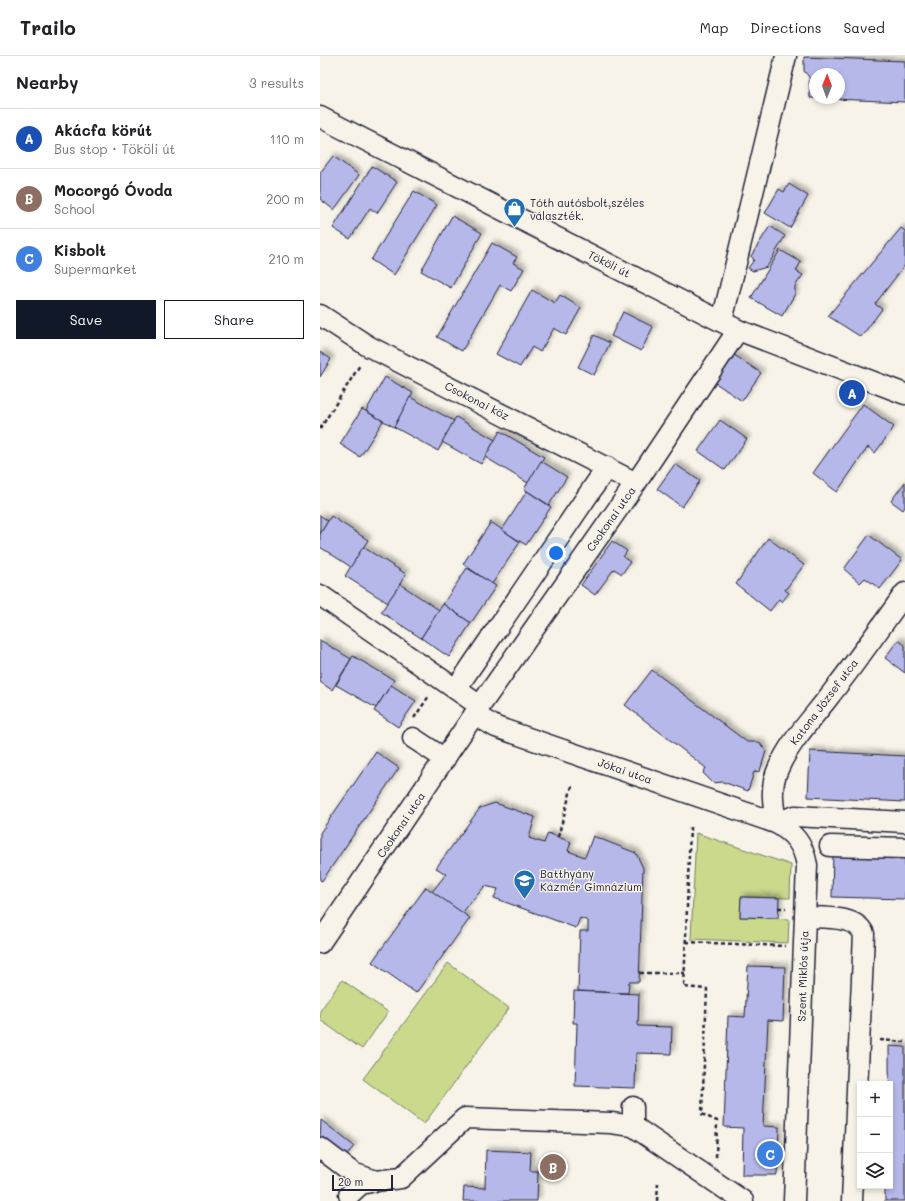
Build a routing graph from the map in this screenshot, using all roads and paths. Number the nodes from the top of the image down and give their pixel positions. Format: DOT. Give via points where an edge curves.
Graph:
graph roads {
  1 [pos="786,56"];
  2 [pos="320,117"];
  3 [pos="320,315"];
  4 [pos="730,326"];
  5 [pos="361,363"];
  6 [pos="905,394"];
  7 [pos="320,429"];
  8 [pos="607,467"];
  9 [pos="636,483"];
  10 [pos="905,593"];
  11 [pos="320,596"];
  12 [pos="456,689"];
  13 [pos="433,690"];
  14 [pos="477,711"];
  15 [pos="414,728"];
  16 [pos="445,759"];
  17 [pos="572,786"];
  18 [pos="905,822"];
  19 [pos="776,823"];
  20 [pos="690,827"];
  21 [pos="558,837"];
  22 [pos="830,846"];
  23 [pos="905,848"];
  24 [pos="805,916"];
  25 [pos="686,942"];
  26 [pos="320,943"];
  27 [pos="788,946"];
  28 [pos="640,973"];
  29 [pos="685,973"];
  30 [pos="877,1040"];
  31 [pos="905,1042"];
  32 [pos="633,1107"];
  33 [pos="633,1126"];
  34 [pos="320,1148"];
  35 [pos="376,1181"];
  36 [pos="658,1182"];
  37 [pos="715,1182"];
  38 [pos="349,1195"];
  39 [pos="658,1201"];
  40 [pos="743,1201"];
  41 [pos="794,1201"];
  42 [pos="852,1201"];
  1 -- 4 [label="street"];
  2 -- 4 [label="street, Tököli út"];
  3 -- 8 [label="street, Csokonai köz" via="368,346"];
  4 -- 6 [label="street, Tököli út"];
  4 -- 9 [label="street, Csokonai utca"];
  5 -- 7 [label="path"];
  8 -- 9 [label="street, Csokonai köz"];
  8 -- 12 [label="street"];
  9 -- 14 [label="street, Csokonai utca"];
  10 -- 19 [label="street, Katona József utca" via="786,753 773,784"];
  11 -- 12 [label="street"];
  12 -- 14 [label="street"];
  13 -- 15 [label="path"];
  14 -- 16 [label="street, Csokonai utca"];
  14 -- 19 [label="street, Jókai utca" via="496,727"];
  15 -- 16 [label="street"];
  16 -- 26 [label="street, Csokonai utca"];
  17 -- 21 [label="path"];
  18 -- 19 [label="street" via="795,816"];
  19 -- 24 [label="street, Jókai utca" via="792,834 804,850 807,865"];
  20 -- 25 [label="path"];
  22 -- 23 [label="street"];
  24 -- 41 [label="street, Szent Miklós útja"];
  24 -- 42 [label="street, Szent Miklós útja" via="842,920 862,928 864,934"];
  25 -- 27 [label="path"];
  25 -- 29 [label="path"];
  28 -- 29 [label="path"];
  29 -- 37 [label="path" via="684,987 707,989 702,1114 717,1121"];
  30 -- 31 [label="path"];
  32 -- 33 [label="street"];
  33 -- 35 [label="street" via="465,1118 401,1178"];
  33 -- 37 [label="street"];
  34 -- 35 [label="street" via="353,1173"];
  35 -- 38 [label="street" via="361,1184"];
  36 -- 39 [label="path"];
  37 -- 40 [label="street"];
}
